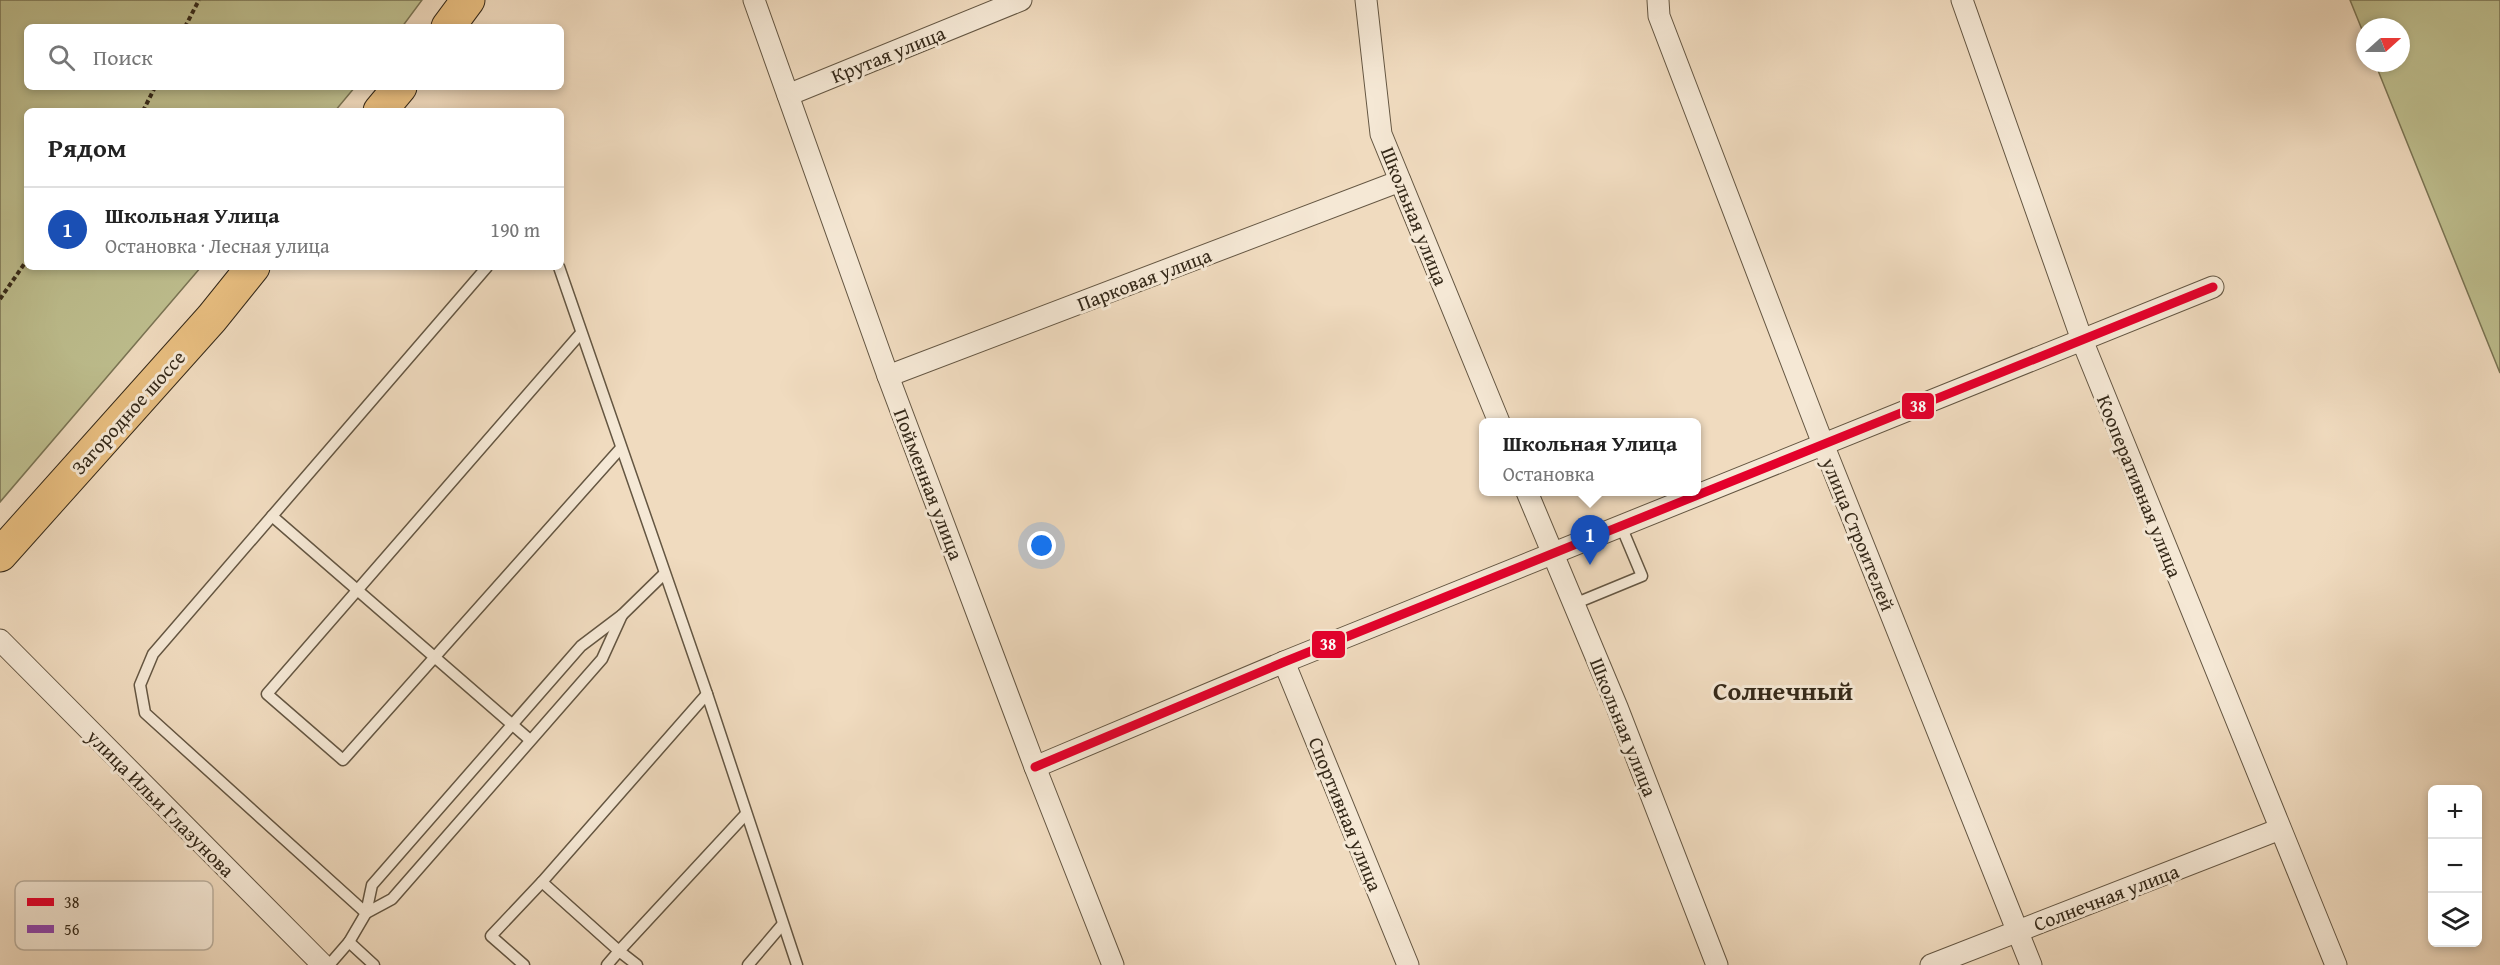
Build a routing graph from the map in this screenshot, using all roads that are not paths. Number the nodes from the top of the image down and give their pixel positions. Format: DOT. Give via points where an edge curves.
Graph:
graph roads {
  1 [pos="468,0"];
  2 [pos="754,0"];
  3 [pos="1021,0"];
  4 [pos="1366,0"];
  5 [pos="1658,0"];
  6 [pos="1962,0"];
  7 [pos="450,24"];
  8 [pos="398,90"];
  9 [pos="788,95"];
  10 [pos="382,108"];
  11 [pos="1401,181"];
  12 [pos="252,270"];
  13 [pos="484,270"];
  14 [pos="560,270"];
  15 [pos="2213,287"];
  16 [pos="582,333"];
  17 [pos="2082,340"];
  18 [pos="888,376"];
  19 [pos="1497,418"];
  20 [pos="1823,444"];
  21 [pos="620,449"];
  22 [pos="1701,494"];
  23 [pos="1529,496"];
  24 [pos="1695,496"];
  25 [pos="272,516"];
  26 [pos="1621,526"];
  27 [pos="1552,554"];
  28 [pos="0,555"];
  29 [pos="664,574"];
  30 [pos="358,590"];
  31 [pos="1574,604"];
  32 [pos="622,615"];
  33 [pos="0,640"];
  34 [pos="434,656"];
  35 [pos="1284,662"];
  36 [pos="707,694"];
  37 [pos="513,725"];
  38 [pos="530,740"];
  39 [pos="1035,767"];
  40 [pos="746,814"];
  41 [pos="2280,829"];
  42 [pos="542,882"];
  43 [pos="366,913"];
  44 [pos="783,925"];
  45 [pos="2017,931"];
  46 [pos="349,942"];
  47 [pos="620,951"];
  48 [pos="323,965"];
  49 [pos="329,965"];
  50 [pos="374,965"];
  51 [pos="524,965"];
  52 [pos="607,965"];
  53 [pos="637,965"];
  54 [pos="748,965"];
  55 [pos="796,965"];
  56 [pos="1113,965"];
  57 [pos="1408,965"];
  58 [pos="1717,965"];
  59 [pos="1931,965"];
  60 [pos="2031,965"];
  61 [pos="2336,965"];
  1 -- 7 [label="highway"];
  2 -- 9 [label="street, Пойменная улица"];
  3 -- 9 [label="street, Крутая улица"];
  4 -- 11 [label="street, Школьная улица" via="1381,134"];
  5 -- 20 [label="street, улица Строителей" via="1659,16"];
  6 -- 17 [label="street, Кооперативная улица"];
  8 -- 10 [label="highway"];
  9 -- 18 [label="street, Пойменная улица"];
  11 -- 18 [label="street, Парковая улица"];
  11 -- 19 [label="street, Школьная улица"];
  12 -- 28 [label="highway, Загородное шоссе"];
  13 -- 25 [label="lane"];
  14 -- 16 [label="lane"];
  15 -- 17 [label="street"];
  16 -- 21 [label="lane"];
  16 -- 30 [label="lane"];
  17 -- 20 [label="street"];
  17 -- 41 [label="street, Кооперативная улица"];
  18 -- 39 [label="street, Пойменная улица"];
  20 -- 22 [label="street"];
  20 -- 45 [label="street, улица Строителей"];
  21 -- 29 [label="lane"];
  21 -- 34 [label="lane"];
  23 -- 27 [label="street, Школьная улица"];
  24 -- 26 [label="street"];
  25 -- 30 [label="lane"];
  25 -- 43 [label="lane" via="153,654 140,685 145,712"];
  26 -- 27 [label="street"];
  26 -- 31 [label="lane" via="1642,576"];
  27 -- 31 [label="street, Школьная улица"];
  27 -- 35 [label="street"];
  29 -- 32 [label="lane"];
  29 -- 36 [label="lane"];
  30 -- 34 [label="lane"];
  30 -- 34 [label="lane" via="267,694 343,760"];
  31 -- 58 [label="street, Школьная улица"];
  32 -- 37 [label="lane" via="581,646"];
  32 -- 38 [label="lane" via="602,659"];
  33 -- 48 [label="street, улица Ильи Глазунова"];
  34 -- 37 [label="lane"];
  35 -- 39 [label="street"];
  35 -- 57 [label="street, Спортивная улица"];
  36 -- 40 [label="lane"];
  36 -- 42 [label="lane"];
  37 -- 38 [label="lane"];
  37 -- 43 [label="lane" via="372,885"];
  38 -- 43 [label="lane" via="392,899"];
  39 -- 56 [label="street, Пойменная улица"];
  40 -- 44 [label="lane"];
  40 -- 47 [label="lane"];
  41 -- 45 [label="street, Солнечная улица"];
  41 -- 61 [label="street, Кооперативная улица"];
  42 -- 47 [label="lane"];
  42 -- 51 [label="lane" via="491,936"];
  43 -- 46 [label="lane"];
  44 -- 54 [label="lane"];
  44 -- 55 [label="lane"];
  45 -- 59 [label="street, Солнечная улица"];
  45 -- 60 [label="street, улица Строителей"];
  46 -- 49 [label="lane"];
  46 -- 50 [label="lane"];
  47 -- 52 [label="lane"];
  47 -- 53 [label="lane"];
}
